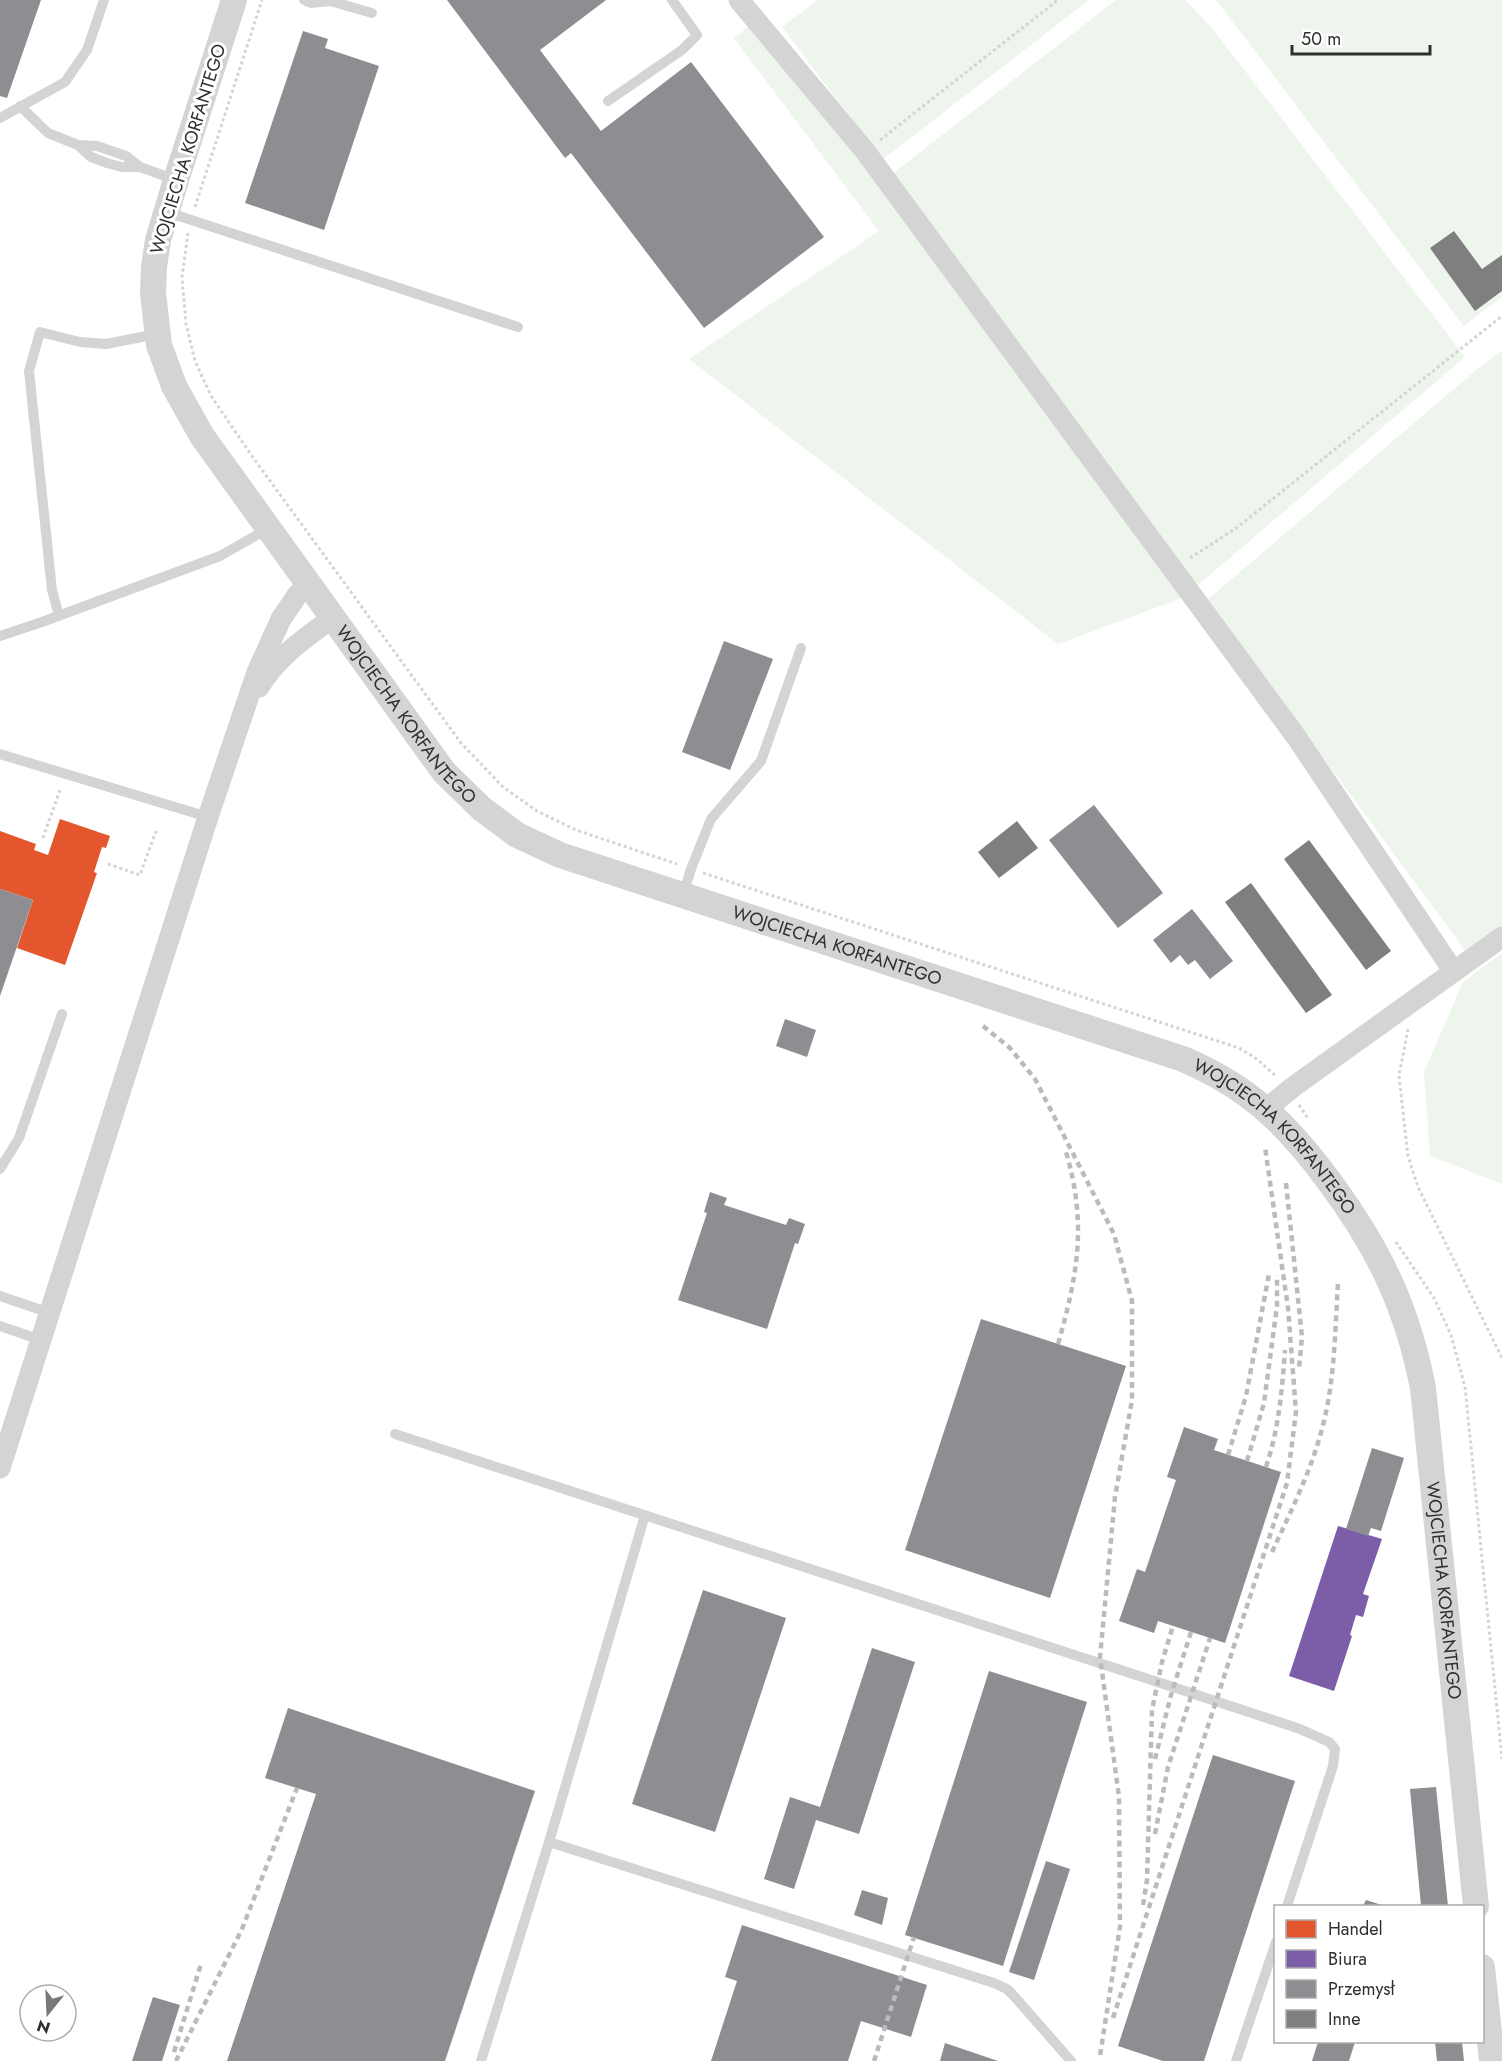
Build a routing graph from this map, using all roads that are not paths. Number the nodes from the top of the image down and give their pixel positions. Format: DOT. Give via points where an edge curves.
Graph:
graph roads {
  1 [pos="104,0"];
  2 [pos="234,0"];
  3 [pos="304,0"];
  4 [pos="672,0"];
  5 [pos="739,0"];
  6 [pos="372,13"];
  7 [pos="608,101"];
  8 [pos="20,106"];
  9 [pos="0,118"];
  10 [pos="176,180"];
  11 [pos="166,212"];
  12 [pos="518,327"];
  13 [pos="157,334"];
  14 [pos="269,528"];
  15 [pos="310,584"];
  16 [pos="59,616"];
  17 [pos="334,617"];
  18 [pos="0,636"];
  19 [pos="801,648"];
  20 [pos="246,708"];
  21 [pos="0,754"];
  22 [pos="208,817"];
  23 [pos="683,895"];
  24 [pos="1502,937"];
  25 [pos="1454,972"];
  26 [pos="62,1014"];
  27 [pos="1266,1108"];
  28 [pos="0,1169"];
  29 [pos="0,1296"];
  30 [pos="50,1312"];
  31 [pos="0,1326"];
  32 [pos="41,1340"];
  33 [pos="395,1434"];
  34 [pos="0,1468"];
  35 [pos="645,1515"];
  36 [pos="549,1842"];
  37 [pos="1287,1905"];
  38 [pos="1476,1905"];
  39 [pos="1274,1945"];
  40 [pos="1484,1986"];
  41 [pos="481,2061"];
  42 [pos="1071,2061"];
  43 [pos="1236,2061"];
  44 [pos="1492,2061"];
  1 -- 8 [label="lane" via="87,50 65,82"];
  2 -- 10 [label="street, WOJCIECHA KORFANTEGO"];
  3 -- 6 [label="lane" via="330,1"];
  4 -- 7 [label="lane" via="697,35 682,50"];
  5 -- 25 [label="street" via="865,151 1298,738"];
  8 -- 9 [label="lane"];
  8 -- 10 [label="lane" via="48,133 78,145 91,157 122,167 140,167"];
  10 -- 11 [label="street, WOJCIECHA KORFANTEGO"];
  11 -- 12 [label="lane"];
  11 -- 13 [label="street, WOJCIECHA KORFANTEGO" via="154,267"];
  13 -- 14 [label="street, WOJCIECHA KORFANTEGO" via="174,386 191,416"];
  13 -- 16 [label="lane" via="106,344 40,332 29,371 52,590"];
  14 -- 15 [label="street, WOJCIECHA KORFANTEGO"];
  14 -- 16 [label="lane" via="220,556"];
  15 -- 17 [label="street, WOJCIECHA KORFANTEGO"];
  15 -- 20 [label="street" via="281,619"];
  16 -- 18 [label="lane"];
  17 -- 20 [label="street" via="268,671"];
  17 -- 23 [label="street, WOJCIECHA KORFANTEGO" via="444,772 482,809 518,835 560,855"];
  19 -- 23 [label="lane" via="761,761 711,819"];
  20 -- 22 [label="street"];
  21 -- 22 [label="lane"];
  22 -- 30 [label="street"];
  23 -- 27 [label="street, WOJCIECHA KORFANTEGO" via="1183,1059 1225,1079"];
  24 -- 25 [label="street"];
  25 -- 27 [label="street"];
  26 -- 28 [label="lane" via="19,1138"];
  27 -- 38 [label="street, WOJCIECHA KORFANTEGO" via="1307,1151 1376,1251 1393,1285 1416,1356 1434,1485"];
  29 -- 30 [label="lane"];
  30 -- 32 [label="street"];
  31 -- 32 [label="lane"];
  32 -- 34 [label="street"];
  33 -- 35 [label="lane"];
  35 -- 36 [label="lane"];
  35 -- 37 [label="lane" via="1300,1729 1329,1742 1335,1749 1333,1766"];
  36 -- 41 [label="lane"];
  36 -- 42 [label="lane" via="994,1983 1014,1996"];
  39 -- 43 [label="lane"];
  40 -- 44 [label="street"];
}
